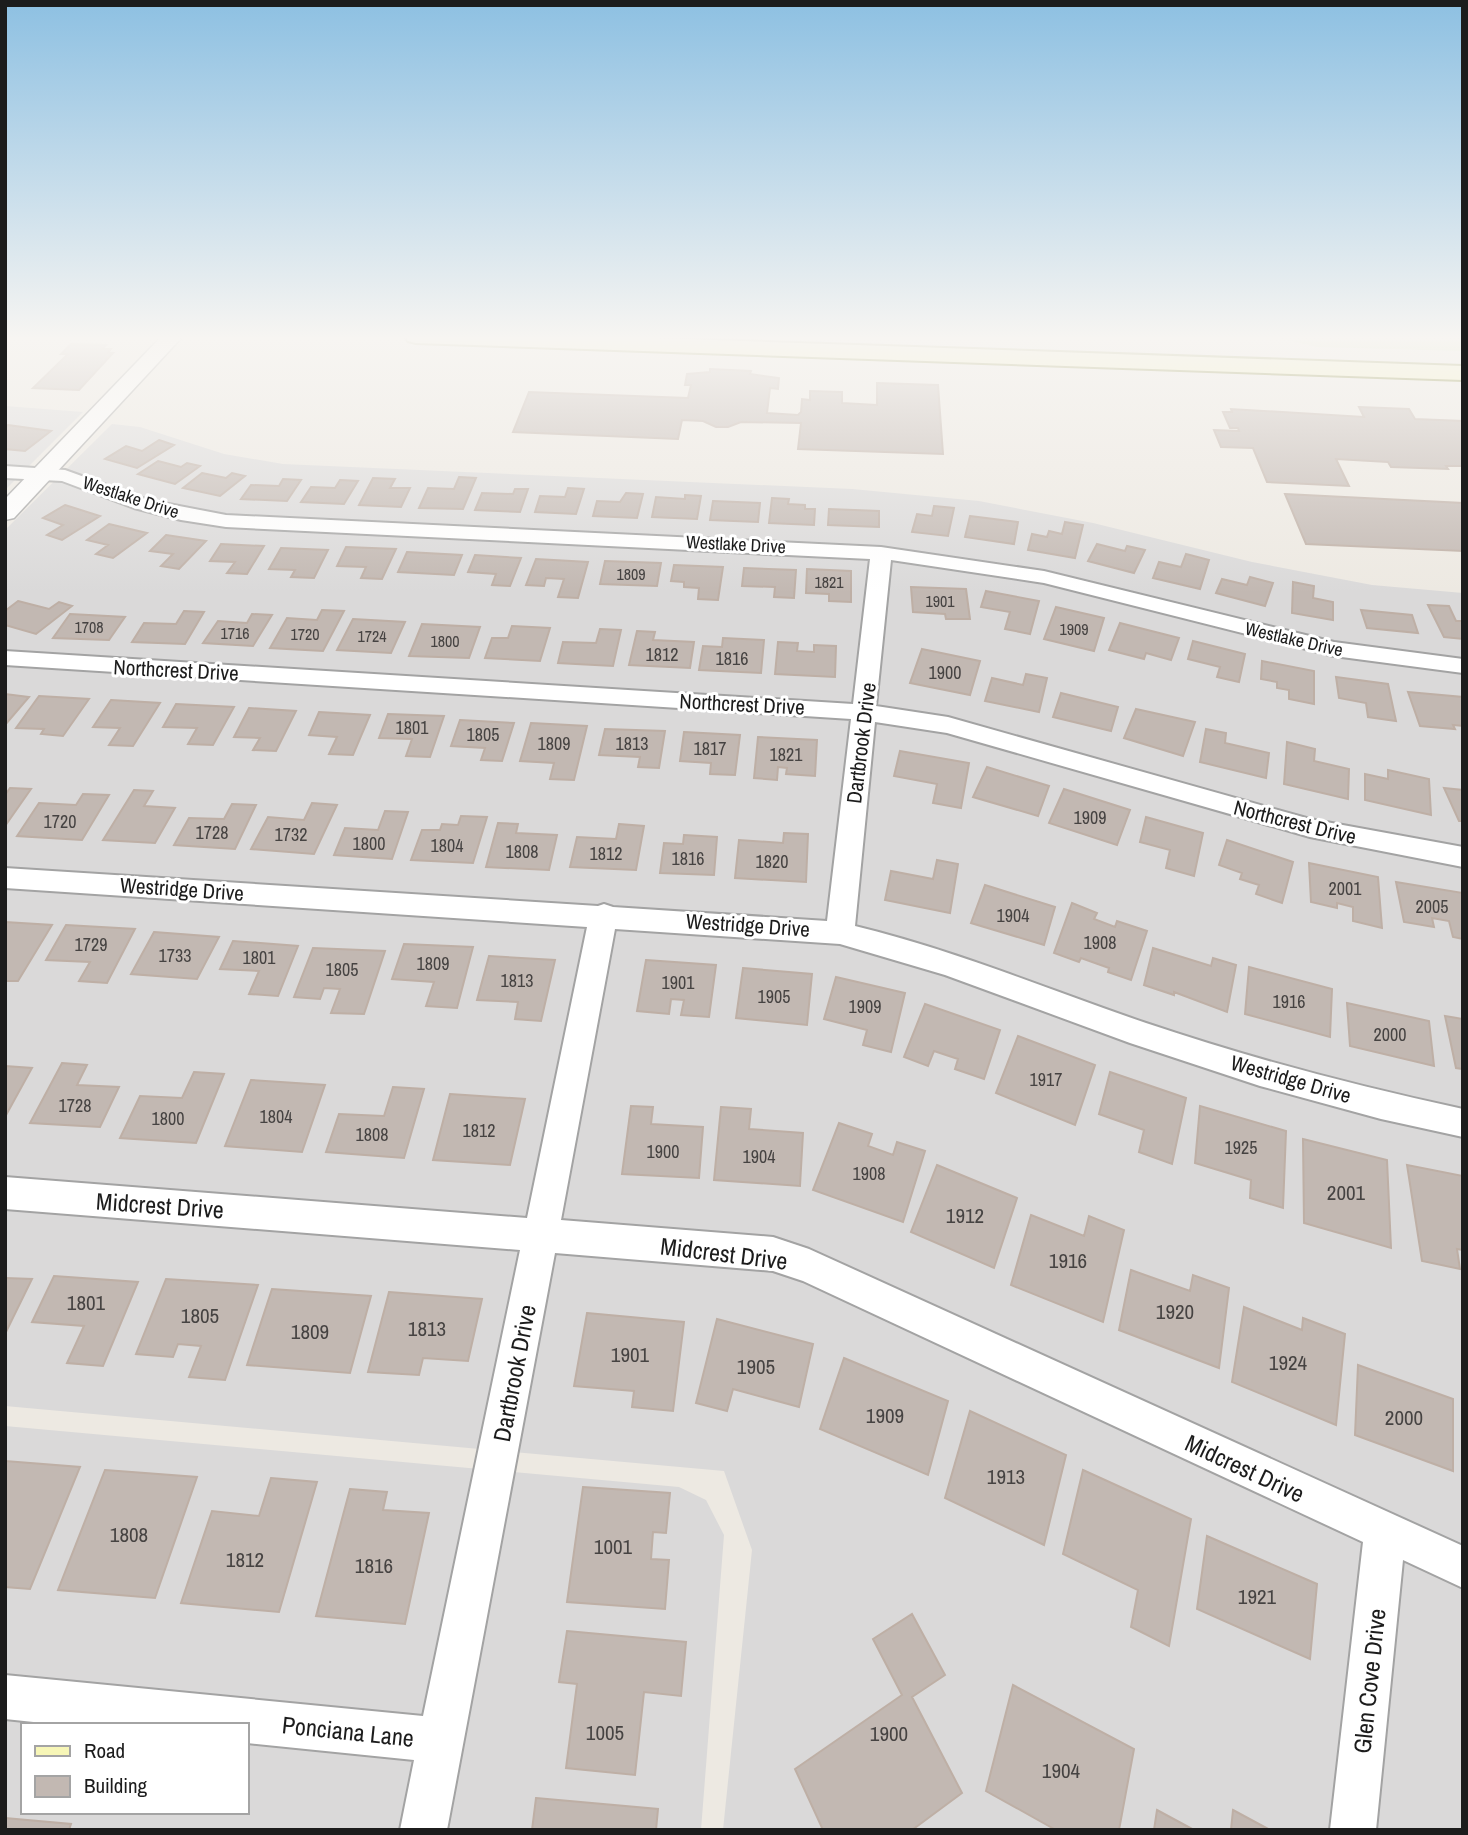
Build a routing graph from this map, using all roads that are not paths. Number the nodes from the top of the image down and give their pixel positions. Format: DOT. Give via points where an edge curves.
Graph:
graph roads {
  1 [pos="94,422"];
  2 [pos="5,472"];
  3 [pos="45,474"];
  4 [pos="5,513"];
  5 [pos="881,553"];
  6 [pos="5,658"];
  7 [pos="1463,666"];
  8 [pos="863,712"];
  9 [pos="1463,857"];
  10 [pos="5,878"];
  11 [pos="604,915"];
  12 [pos="840,933"];
  13 [pos="1463,1123"];
  14 [pos="5,1193"];
  15 [pos="541,1235"];
  16 [pos="1385,1532"];
  17 [pos="1463,1567"];
  18 [pos="5,1697"];
  19 [pos="440,1740"];
  20 [pos="422,1830"];
  21 [pos="1353,1830"];
  1 -- 3 [label="street"];
  2 -- 3 [label="street, Westlake Drive"];
  3 -- 4 [label="street"];
  3 -- 5 [label="street, Westlake Drive" via="74,478 154,508 226,521"];
  5 -- 7 [label="street, Westlake Drive" via="1044,577 1334,649"];
  5 -- 8 [label="street, Dartbrook Drive"];
  6 -- 8 [label="street, Northcrest Drive"];
  8 -- 9 [label="street, Northcrest Drive" via="948,725 1310,828"];
  8 -- 12 [label="street, Dartbrook Drive"];
  10 -- 11 [label="street, Westridge Drive"];
  11 -- 12 [label="street, Westridge Drive"];
  11 -- 15 [label="street, Dartbrook Drive"];
  12 -- 13 [label="street, Westridge Drive" via="905,948 1143,1035 1295,1082"];
  14 -- 15 [label="street, Midcrest Drive"];
  15 -- 16 [label="street, Midcrest Drive" via="774,1254 809,1266"];
  15 -- 19 [label="street, Dartbrook Drive"];
  16 -- 17 [label="street, Midcrest Drive"];
  16 -- 21 [label="street, Glen Cove Drive"];
  18 -- 19 [label="street, Ponciana Lane"];
  19 -- 20 [label="street, Dartbrook Drive"];
}
